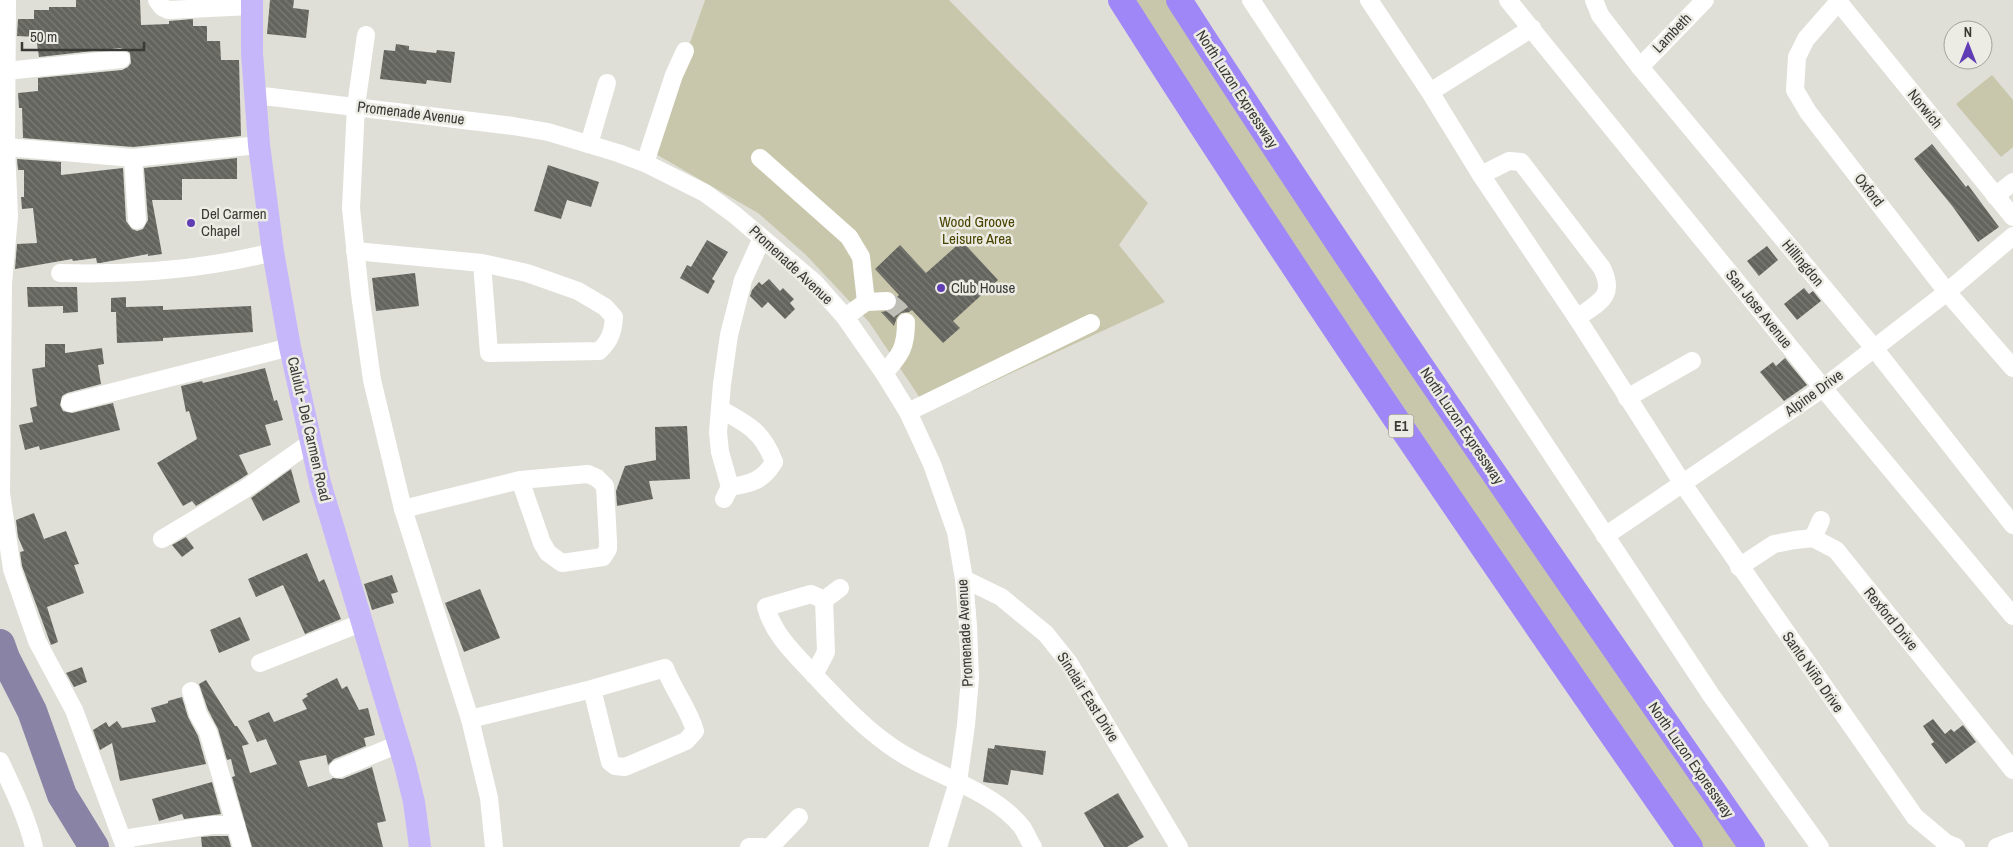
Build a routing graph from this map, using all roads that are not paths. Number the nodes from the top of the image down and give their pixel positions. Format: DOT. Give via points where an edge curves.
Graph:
graph roads {
  1 [pos="7,0"];
  2 [pos="157,0"];
  3 [pos="1121,0"];
  4 [pos="1179,0"];
  5 [pos="1251,0"];
  6 [pos="1368,0"];
  7 [pos="1508,0"];
  8 [pos="1594,0"];
  9 [pos="1705,0"];
  10 [pos="1839,0"];
  11 [pos="252,3"];
  12 [pos="1532,28"];
  13 [pos="366,36"];
  14 [pos="685,51"];
  15 [pos="121,59"];
  16 [pos="1640,67"];
  17 [pos="6,71"];
  18 [pos="607,83"];
  19 [pos="1430,92"];
  20 [pos="254,95"];
  21 [pos="356,106"];
  22 [pos="590,144"];
  23 [pos="259,145"];
  24 [pos="6,147"];
  25 [pos="133,158"];
  26 [pos="760,158"];
  27 [pos="646,163"];
  28 [pos="1481,175"];
  29 [pos="2013,182"];
  30 [pos="1995,196"];
  31 [pos="2013,217"];
  32 [pos="137,220"];
  33 [pos="2013,236"];
  34 [pos="762,238"];
  35 [pos="273,252"];
  36 [pos="355,252"];
  37 [pos="482,263"];
  38 [pos="60,274"];
  39 [pos="1947,292"];
  40 [pos="886,301"];
  41 [pos="866,302"];
  42 [pos="845,317"];
  43 [pos="1578,318"];
  44 [pos="906,322"];
  45 [pos="1091,323"];
  46 [pos="290,347"];
  47 [pos="1874,348"];
  48 [pos="1692,361"];
  49 [pos="2013,367"];
  50 [pos="884,373"];
  51 [pos="1823,388"];
  52 [pos="1627,398"];
  53 [pos="70,402"];
  54 [pos="720,409"];
  55 [pos="908,412"];
  56 [pos="310,443"];
  57 [pos="520,480"];
  58 [pos="1683,484"];
  59 [pos="403,509"];
  60 [pos="1821,520"];
  61 [pos="2013,525"];
  62 [pos="1605,536"];
  63 [pos="1813,538"];
  64 [pos="162,540"];
  65 [pos="1739,567"];
  66 [pos="964,579"];
  67 [pos="840,588"];
  68 [pos="824,600"];
  69 [pos="2013,616"];
  70 [pos="361,623"];
  71 [pos="260,663"];
  72 [pos="814,674"];
  73 [pos="592,689"];
  74 [pos="191,691"];
  75 [pos="470,719"];
  76 [pos="399,744"];
  77 [pos="0,761"];
  78 [pos="338,768"];
  79 [pos="2013,770"];
  80 [pos="958,782"];
  81 [pos="799,817"];
  82 [pos="236,825"];
  83 [pos="2013,841"];
  84 [pos="124,843"];
  85 [pos="34,847"];
  86 [pos="242,847"];
  87 [pos="420,847"];
  88 [pos="494,847"];
  89 [pos="749,847"];
  90 [pos="763,847"];
  91 [pos="770,847"];
  92 [pos="938,847"];
  93 [pos="1033,847"];
  94 [pos="1178,847"];
  95 [pos="1690,847"];
  96 [pos="1752,847"];
  97 [pos="1820,847"];
  98 [pos="1956,847"];
  99 [pos="1997,847"];
  1 -- 17 [label="street"];
  2 -- 11 [label="street" via="168,10"];
  3 -- 95 [label="highway, E1" via="1219,154 1470,530"];
  4 -- 96 [label="highway, North Luzon Expressway" via="1522,515"];
  5 -- 62 [label="street"];
  6 -- 19 [label="street, Santo Niño Drive"];
  7 -- 12 [label="street, San Jose Avenue"];
  8 -- 16 [label="street, Hillingdon" via="1600,15"];
  9 -- 16 [label="street, Lambeth"];
  10 -- 30 [label="street, Norwich"];
  10 -- 39 [label="street, Oxford" via="1806,39 1788,69 1795,90 1808,112"];
  11 -- 20 [label="main road, Calulut - Del Carmen Road"];
  12 -- 19 [label="street"];
  12 -- 51 [label="street, San Jose Avenue"];
  13 -- 21 [label="street"];
  14 -- 27 [label="street"];
  15 -- 17 [label="street"];
  16 -- 47 [label="street, Hillingdon"];
  17 -- 24 [label="street"];
  18 -- 22 [label="street"];
  19 -- 28 [label="street, Santo Niño Drive"];
  20 -- 21 [label="street, Promenade Avenue"];
  20 -- 23 [label="main road, Calulut - Del Carmen Road"];
  21 -- 22 [label="street, Promenade Avenue" via="513,126"];
  21 -- 36 [label="street" via="351,208"];
  22 -- 27 [label="street, Promenade Avenue"];
  23 -- 25 [label="street"];
  23 -- 35 [label="main road, Calulut - Del Carmen Road"];
  24 -- 25 [label="street"];
  24 -- 84 [label="street" via="9,216 2,284 1,484 12,569 37,641 74,710"];
  25 -- 32 [label="street"];
  26 -- 41 [label="street" via="849,237 861,257"];
  27 -- 34 [label="street, Promenade Avenue" via="705,193"];
  28 -- 43 [label="street, Santo Niño Drive"];
  28 -- 43 [label="street" via="1509,161 1521,162 1602,268 1608,280 1608,290 1603,299"];
  29 -- 30 [label="street"];
  30 -- 31 [label="street, Norwich"];
  33 -- 39 [label="street, Alpine Drive"];
  34 -- 42 [label="street, Promenade Avenue" via="814,282"];
  34 -- 54 [label="street" via="743,280 729,335"];
  35 -- 38 [label="street" via="195,268 116,275"];
  35 -- 46 [label="main road, Calulut - Del Carmen Road"];
  36 -- 37 [label="street"];
  36 -- 59 [label="street" via="372,380"];
  37 -- 37 [label="street" via="578,291 605,307 614,317 608,343 599,351 489,352"];
  39 -- 47 [label="street, Alpine Drive"];
  39 -- 49 [label="street, Oxford"];
  40 -- 41 [label="street"];
  41 -- 42 [label="street"];
  42 -- 50 [label="street, Promenade Avenue"];
  43 -- 52 [label="street, Santo Niño Drive"];
  44 -- 50 [label="street" via="903,349"];
  45 -- 55 [label="street"];
  46 -- 53 [label="street"];
  46 -- 56 [label="main road, Calulut - Del Carmen Road"];
  47 -- 51 [label="street, Alpine Drive"];
  47 -- 61 [label="street, Hillingdon"];
  48 -- 52 [label="street"];
  50 -- 55 [label="street, Promenade Avenue"];
  51 -- 58 [label="street, Alpine Drive"];
  51 -- 69 [label="street, San Jose Avenue"];
  52 -- 58 [label="street, Santo Niño Drive"];
  54 -- 54 [label="street" via="718,432 727,493 757,480 781,463 751,426"];
  55 -- 66 [label="street, Promenade Avenue" via="944,496 956,532"];
  56 -- 64 [label="street" via="246,489"];
  56 -- 70 [label="main road, Calulut - Del Carmen Road"];
  57 -- 57 [label="street" via="588,474 597,478 604,486 605,496 608,549 604,557 562,563 548,552"];
  57 -- 59 [label="street"];
  58 -- 62 [label="street, Alpine Drive"];
  58 -- 65 [label="street, Santo Niño Drive"];
  59 -- 75 [label="street"];
  60 -- 63 [label="street"];
  62 -- 97 [label="street" via="1711,696"];
  63 -- 65 [label="street" via="1774,544"];
  63 -- 79 [label="street, Rexford Drive" via="1836,550"];
  65 -- 98 [label="street, Santo Niño Drive" via="1915,817 1946,843"];
  66 -- 80 [label="street, Promenade Avenue" via="970,678"];
  66 -- 94 [label="street, Sinclair East Drive" via="1001,596 1046,634 1064,655"];
  67 -- 68 [label="street"];
  68 -- 72 [label="street" via="826,652"];
  68 -- 72 [label="street" via="811,594 766,607 790,651"];
  70 -- 71 [label="street"];
  70 -- 76 [label="main road, Calulut - Del Carmen Road"];
  72 -- 80 [label="street" via="889,746"];
  73 -- 73 [label="street" via="665,668 695,731 686,741 625,767 615,766 610,762"];
  73 -- 75 [label="street"];
  74 -- 82 [label="street" via="208,732"];
  75 -- 88 [label="street" via="489,798"];
  76 -- 78 [label="street"];
  76 -- 87 [label="main road, Calulut - Del Carmen Road" via="414,802"];
  77 -- 85 [label="street" via="16,793"];
  80 -- 92 [label="street, Promenade Avenue"];
  80 -- 93 [label="street" via="1006,812 1022,828"];
  81 -- 91 [label="street"];
  82 -- 84 [label="street" via="212,825"];
  82 -- 86 [label="street"];
  83 -- 99 [label="street"];
  89 -- 90 [label="street"];
}
